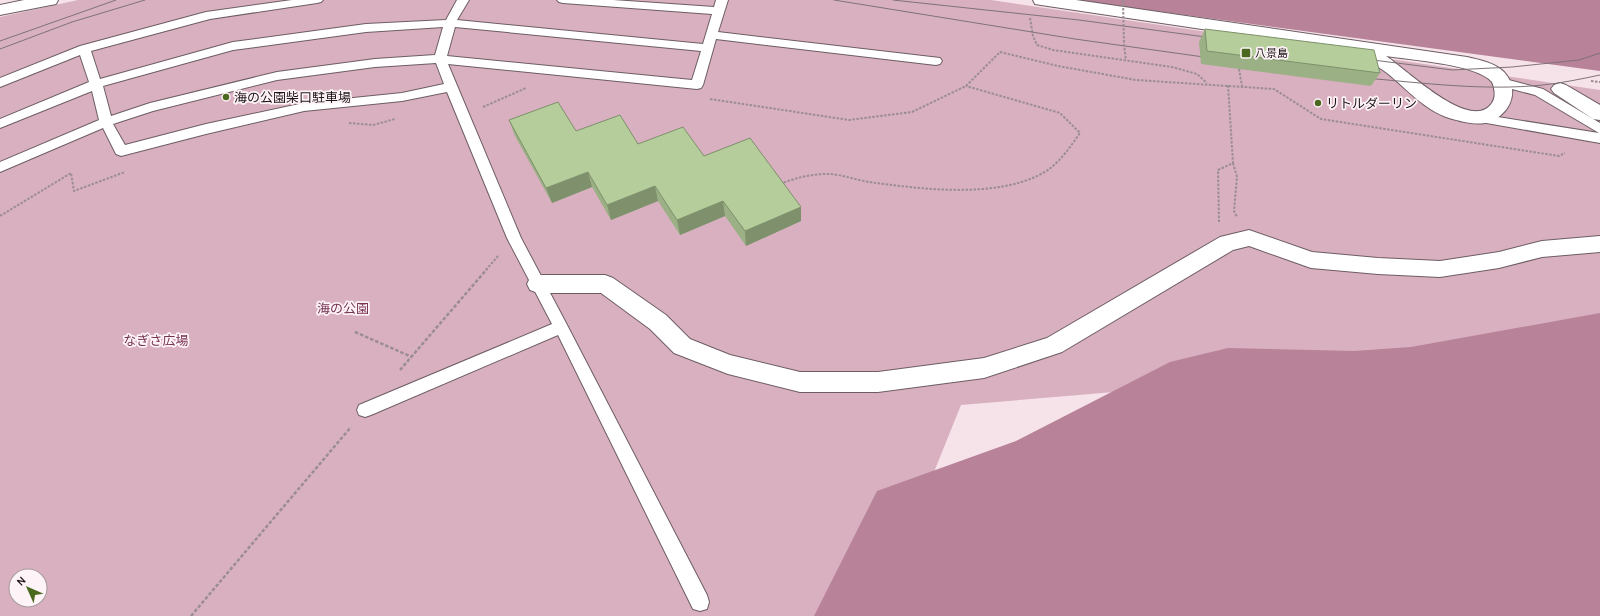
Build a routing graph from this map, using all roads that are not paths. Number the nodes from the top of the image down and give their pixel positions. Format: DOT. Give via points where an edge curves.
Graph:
graph roads {
  1 [pos="50,0"];
  2 [pos="317,0"];
  3 [pos="463,0"];
  4 [pos="563,0"];
  5 [pos="1041,0"];
  6 [pos="720,5"];
  7 [pos="0,10"];
  8 [pos="450,23"];
  9 [pos="712,35"];
  10 [pos="1356,47"];
  11 [pos="708,48"];
  12 [pos="84,49"];
  13 [pos="440,59"];
  14 [pos="936,61"];
  15 [pos="0,82"];
  16 [pos="1501,82"];
  17 [pos="96,84"];
  18 [pos="451,88"];
  19 [pos="1560,88"];
  20 [pos="1600,114"];
  21 [pos="1479,118"];
  22 [pos="106,122"];
  23 [pos="0,124"];
  24 [pos="1600,129"];
  25 [pos="1600,138"];
  26 [pos="0,167"];
  27 [pos="1600,244"];
  28 [pos="538,284"];
  29 [pos="561,327"];
  30 [pos="365,410"];
  31 [pos="700,602"];
  1 -- 7 [label="street"];
  2 -- 12 [label="lane" via="210,15"];
  3 -- 8 [label="lane"];
  4 -- 6 [label="lane"];
  5 -- 10 [label="street"];
  6 -- 9 [label="lane"];
  8 -- 11 [label="lane"];
  8 -- 13 [label="lane"];
  8 -- 17 [label="lane" via="366,28 233,46"];
  9 -- 11 [label="lane"];
  9 -- 14 [label="lane"];
  10 -- 16 [label="street" via="1476,64 1490,71"];
  10 -- 21 [label="street" via="1391,68 1439,107"];
  11 -- 13 [label="lane" via="697,85"];
  12 -- 15 [label="lane"];
  12 -- 17 [label="lane"];
  13 -- 18 [label="lane"];
  13 -- 22 [label="lane" via="375,63 277,76 150,107"];
  16 -- 21 [label="street" via="1505,92 1502,101 1497,109"];
  16 -- 24 [label="lane" via="1539,92"];
  17 -- 22 [label="lane"];
  17 -- 23 [label="lane"];
  18 -- 22 [label="lane" via="402,97 304,107 121,151"];
  18 -- 28 [label="lane" via="514,238"];
  19 -- 20 [label="street"];
  21 -- 25 [label="lane"];
  22 -- 26 [label="lane"];
  27 -- 28 [label="street" via="1542,249 1499,260 1440,269 1311,260 1249,238 1227,243 1054,345 984,368 878,382 800,382 728,364 682,346 658,322 605,284"];
  28 -- 29 [label="lane"];
  29 -- 30 [label="lane"];
  29 -- 31 [label="lane"];
}
